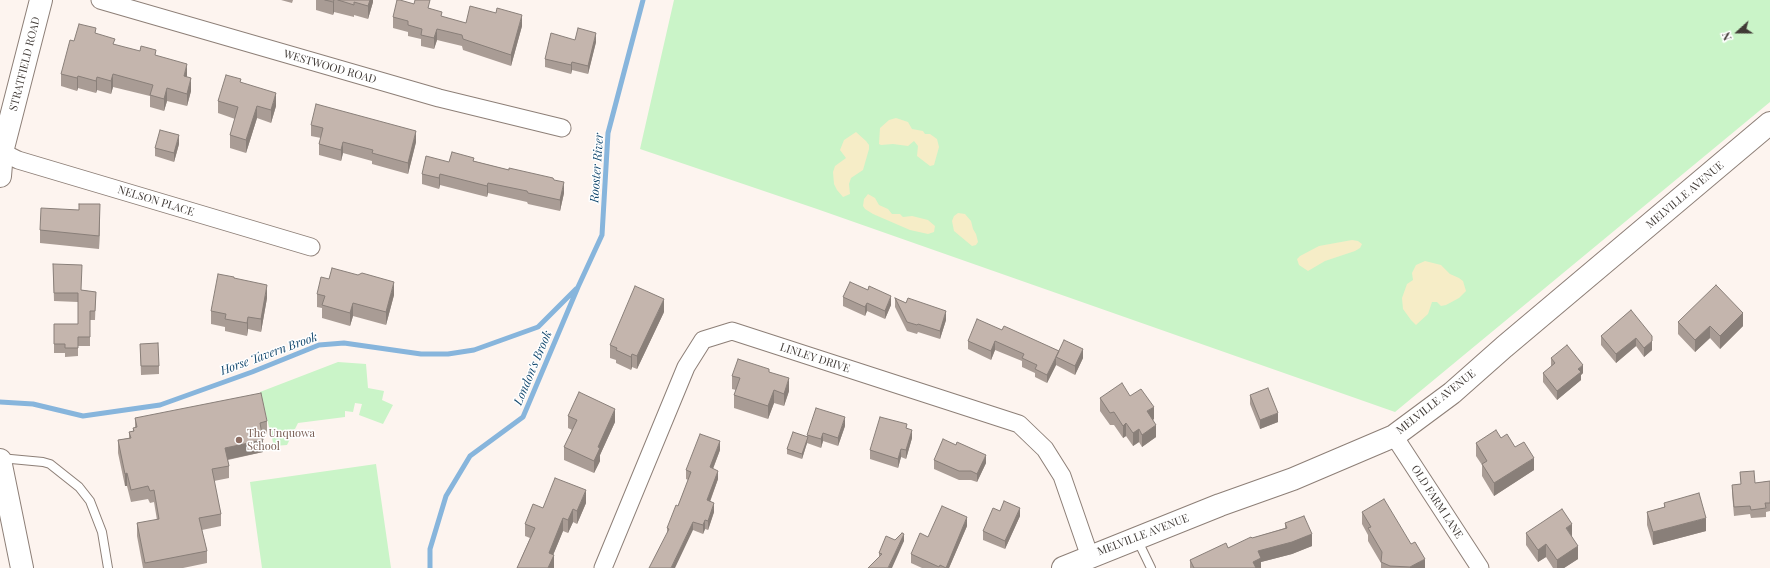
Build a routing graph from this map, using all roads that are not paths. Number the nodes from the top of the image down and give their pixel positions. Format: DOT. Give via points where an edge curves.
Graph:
graph roads {
  1 [pos="41,0"];
  2 [pos="100,0"];
  3 [pos="1770,123"];
  4 [pos="562,128"];
  5 [pos="1,152"];
  6 [pos="0,176"];
  7 [pos="311,247"];
  8 [pos="1394,436"];
  9 [pos="0,459"];
  10 [pos="1137,538"];
  11 [pos="1090,556"];
  12 [pos="22,568"];
  13 [pos="108,568"];
  14 [pos="603,568"];
  15 [pos="1063,568"];
  16 [pos="1151,568"];
  17 [pos="1480,568"];
  1 -- 5 [label="street, STRATFIELD ROAD"];
  2 -- 4 [label="street, WESTWOOD ROAD" via="439,98"];
  3 -- 8 [label="street, MELVILLE AVENUE" via="1452,393"];
  5 -- 6 [label="street, STRATFIELD ROAD"];
  5 -- 7 [label="street, NELSON PLACE" via="18,160"];
  8 -- 10 [label="street, MELVILLE AVENUE" via="1293,479"];
  8 -- 17 [label="street, OLD FARM LANE"];
  9 -- 12 [label="street"];
  9 -- 13 [label="lane" via="50,464 79,487 90,501 102,532"];
  10 -- 11 [label="street, MELVILLE AVENUE"];
  10 -- 16 [label="lane"];
  11 -- 14 [label="street, LINLEY DRIVE" via="1062,476 1045,449 1019,424 732,331 703,340 686,367"];
  11 -- 15 [label="street, MELVILLE AVENUE"];
}
